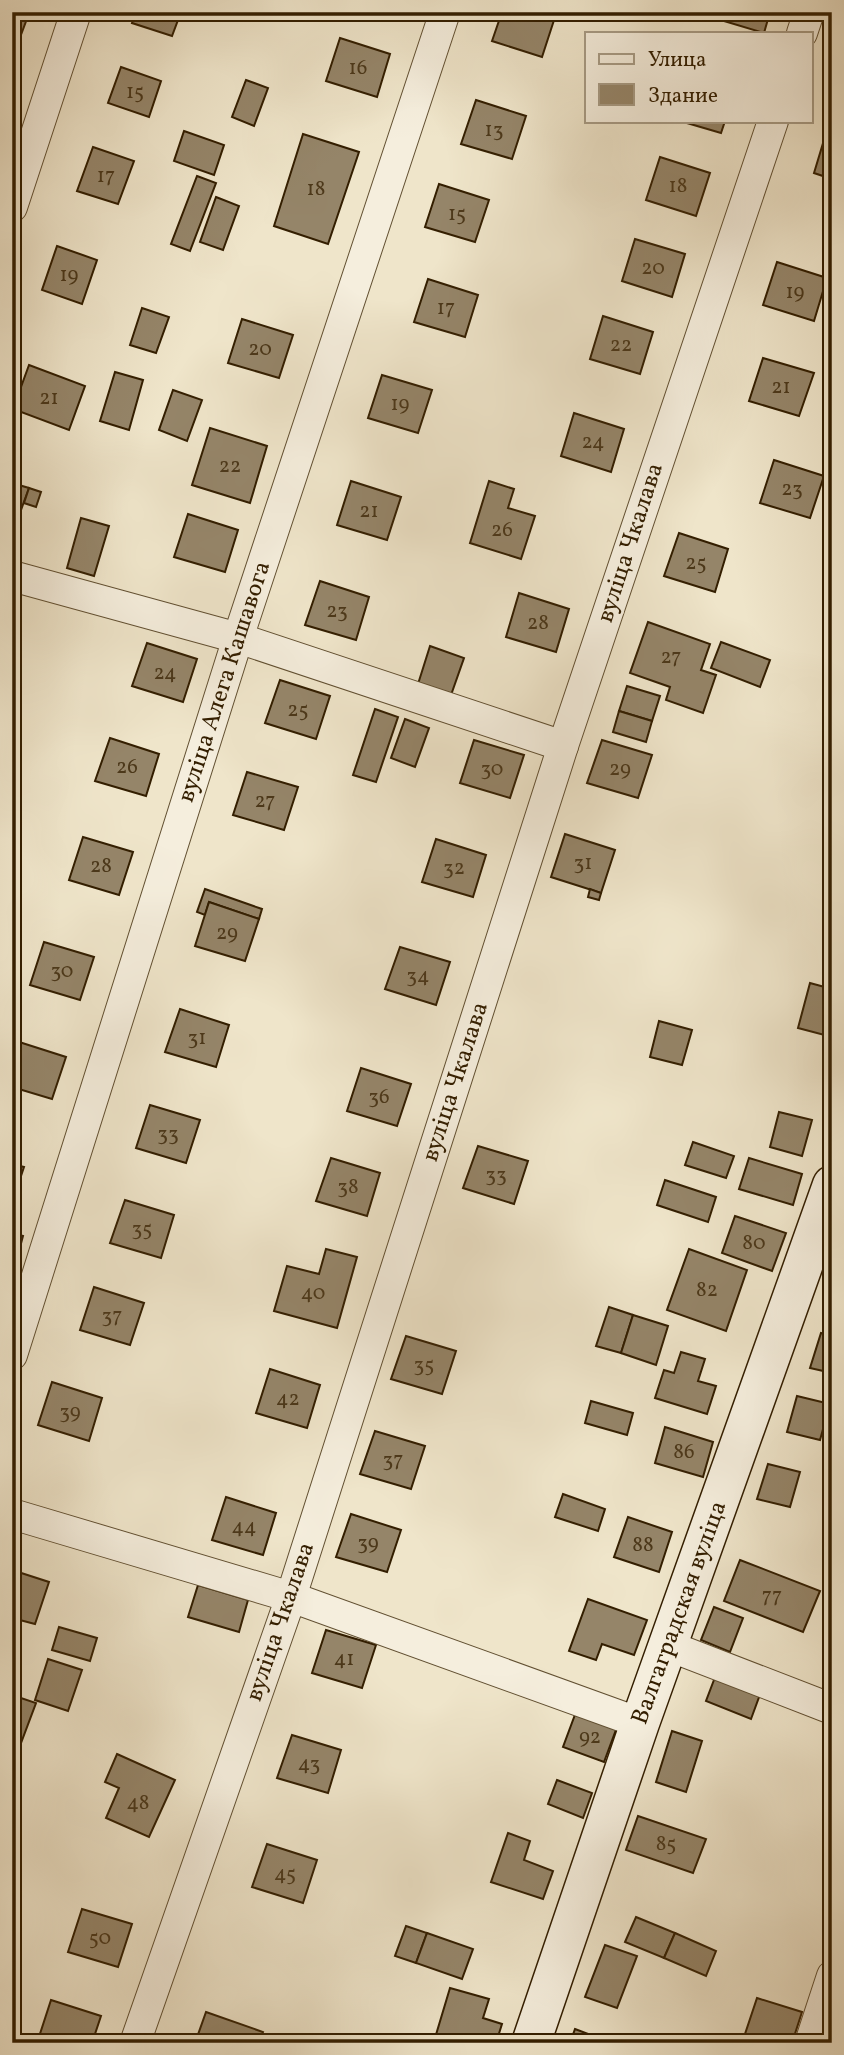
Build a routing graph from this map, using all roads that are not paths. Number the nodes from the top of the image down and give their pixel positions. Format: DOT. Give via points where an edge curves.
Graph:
graph roads {
  1 [pos="76,12"];
  2 [pos="445,12"];
  3 [pos="809,12"];
  4 [pos="802,32"];
  5 [pos="773,122"];
  6 [pos="12,207"];
  7 [pos="12,576"];
  8 [pos="238,638"];
  9 [pos="564,746"];
  10 [pos="832,1185"];
  11 [pos="12,1355"];
  12 [pos="12,1514"];
  13 [pos="291,1597"];
  14 [pos="669,1646"];
  15 [pos="832,1709"];
  16 [pos="640,1723"];
  17 [pos="832,1976"];
  18 [pos="135,2043"];
  19 [pos="531,2043"];
  20 [pos="810,2043"];
  1 -- 6 [label="street"];
  2 -- 8 [label="street, вуліца Алега Кашавога"];
  3 -- 4 [label="street"];
  5 -- 9 [label="street, вуліца Чкалава"];
  7 -- 8 [label="street"];
  8 -- 9 [label="street"];
  8 -- 11 [label="street, вуліца Алега Кашавога"];
  9 -- 13 [label="street, вуліца Чкалава"];
  10 -- 14 [label="street, Валгаградская вуліца"];
  12 -- 13 [label="street"];
  13 -- 16 [label="street"];
  13 -- 18 [label="street, вуліца Чкалава"];
  14 -- 15 [label="street"];
  14 -- 16 [label="street, Валгаградская вуліца"];
  16 -- 19 [label="street, Валгаградская вуліца"];
  17 -- 20 [label="street"];
}
